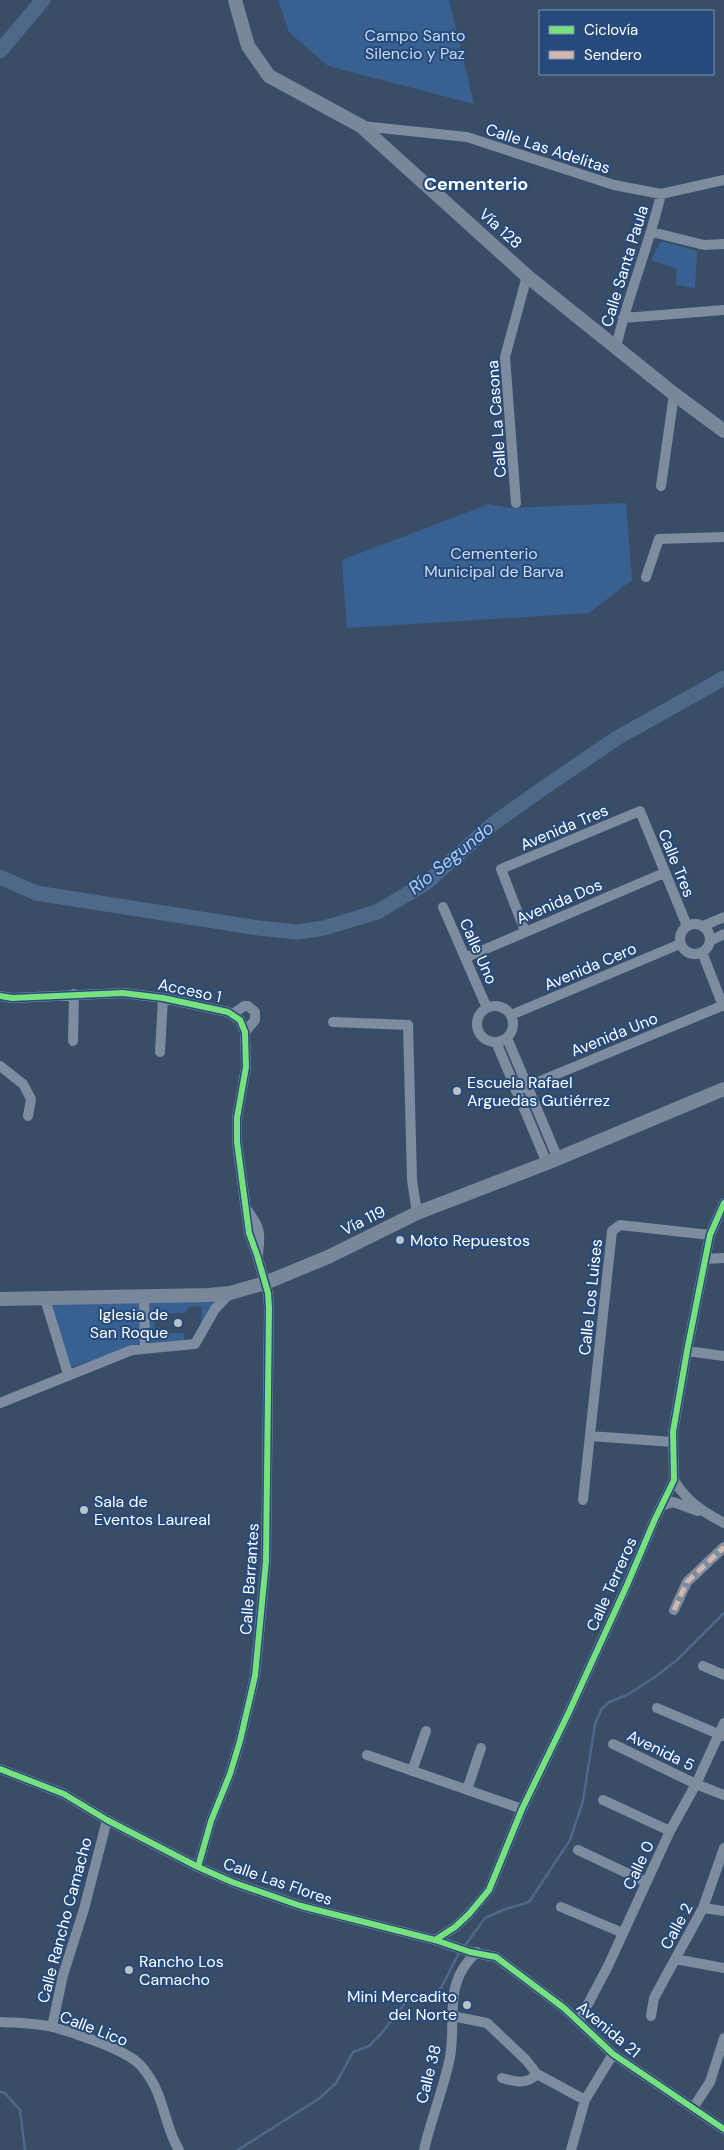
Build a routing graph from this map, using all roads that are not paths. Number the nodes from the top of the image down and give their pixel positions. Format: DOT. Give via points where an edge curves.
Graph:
graph roads {
  1 [pos="235,0"];
  2 [pos="361,126"];
  3 [pos="724,180"];
  4 [pos="661,194"];
  5 [pos="652,232"];
  6 [pos="724,244"];
  7 [pos="527,276"];
  8 [pos="724,310"];
  9 [pos="623,318"];
  10 [pos="616,347"];
  11 [pos="674,394"];
  12 [pos="724,431"];
  13 [pos="661,486"];
  14 [pos="516,503"];
  15 [pos="724,537"];
  16 [pos="646,577"];
  17 [pos="640,811"];
  18 [pos="664,873"];
  19 [pos="444,907"];
  20 [pos="724,917"];
  21 [pos="687,926"];
  22 [pos="703,926"];
  23 [pos="525,931"];
  24 [pos="724,934"];
  25 [pos="710,941"];
  26 [pos="680,944"];
  27 [pos="702,952"];
  28 [pos="467,957"];
  29 [pos="74,994"];
  30 [pos="0,996"];
  31 [pos="163,998"];
  32 [pos="723,1005"];
  33 [pos="487,1008"];
  34 [pos="233,1014"];
  35 [pos="511,1015"];
  36 [pos="333,1022"];
  37 [pos="245,1032"];
  38 [pos="507,1038"];
  39 [pos="73,1040"];
  40 [pos="496,1042"];
  41 [pos="160,1052"];
  42 [pos="0,1066"];
  43 [pos="528,1086"];
  44 [pos="724,1089"];
  45 [pos="516,1091"];
  46 [pos="28,1116"];
  47 [pos="552,1161"];
  48 [pos="724,1203"];
  49 [pos="421,1212"];
  50 [pos="710,1235"];
  51 [pos="724,1258"];
  52 [pos="705,1260"];
  53 [pos="265,1284"];
  54 [pos="230,1293"];
  55 [pos="144,1297"];
  56 [pos="45,1298"];
  57 [pos="0,1299"];
  58 [pos="145,1348"];
  59 [pos="687,1351"];
  60 [pos="724,1356"];
  61 [pos="68,1374"];
  62 [pos="0,1403"];
  63 [pos="590,1436"];
  64 [pos="673,1442"];
  65 [pos="674,1480"];
  66 [pos="583,1500"];
  67 [pos="661,1506"];
  68 [pos="707,1514"];
  69 [pos="724,1523"];
  70 [pos="724,1547"];
  71 [pos="674,1610"];
  72 [pos="704,1666"];
  73 [pos="724,1675"];
  74 [pos="657,1708"];
  75 [pos="724,1723"];
  76 [pos="426,1730"];
  77 [pos="721,1735"];
  78 [pos="612,1744"];
  79 [pos="481,1748"];
  80 [pos="368,1755"];
  81 [pos="0,1770"];
  82 [pos="412,1771"];
  83 [pos="696,1784"];
  84 [pos="467,1790"];
  85 [pos="724,1796"];
  86 [pos="603,1800"];
  87 [pos="522,1809"];
  88 [pos="107,1820"];
  89 [pos="670,1831"];
  90 [pos="578,1850"];
  91 [pos="723,1852"];
  92 [pos="198,1867"];
  93 [pos="646,1882"];
  94 [pos="561,1907"];
  95 [pos="703,1908"];
  96 [pos="724,1911"];
  97 [pos="455,1927"];
  98 [pos="623,1933"];
  99 [pos="434,1940"];
  100 [pos="456,1946"];
  101 [pos="474,1952"];
  102 [pos="674,1959"];
  103 [pos="724,1968"];
  104 [pos="452,2016"];
  105 [pos="651,2016"];
  106 [pos="579,2021"];
  107 [pos="0,2022"];
  108 [pos="52,2027"];
  109 [pos="724,2038"];
  110 [pos="613,2054"];
  111 [pos="537,2074"];
  112 [pos="502,2078"];
  113 [pos="585,2100"];
  114 [pos="693,2108"];
  115 [pos="724,2129"];
  116 [pos="180,2150"];
  117 [pos="424,2150"];
  118 [pos="571,2150"];
  1 -- 2 [label="main road, Vía 128" via="248,46 269,76"];
  2 -- 4 [label="street, Calle Las Adelitas" via="467,137 614,185"];
  2 -- 7 [label="main road, Vía 128"];
  3 -- 4 [label="street, Calle Las Adelitas"];
  4 -- 5 [label="street, Calle Santa Paula"];
  5 -- 6 [label="street" via="704,245"];
  5 -- 9 [label="street, Calle Santa Paula"];
  7 -- 10 [label="main road, Vía 128"];
  7 -- 14 [label="street, Calle La Casona" via="505,357"];
  8 -- 9 [label="street"];
  9 -- 10 [label="street, Calle Santa Paula"];
  10 -- 11 [label="main road, Vía 128"];
  11 -- 12 [label="main road, Vía 128"];
  11 -- 13 [label="street"];
  15 -- 16 [label="street" via="659,539"];
  17 -- 18 [label="street, Calle Tres"];
  17 -- 23 [label="street, Avenida Tres" via="500,870"];
  18 -- 21 [label="street, Calle Tres"];
  18 -- 23 [label="street, Avenida Dos"];
  19 -- 28 [label="street, Calle Uno"];
  20 -- 22 [label="street"];
  21 -- 22 [label="street"];
  21 -- 26 [label="street" via="680,934"];
  22 -- 25 [label="street"];
  23 -- 28 [label="street, Avenida Dos"];
  24 -- 25 [label="street"];
  25 -- 27 [label="street"];
  26 -- 27 [label="street" via="692,954"];
  26 -- 35 [label="street, Avenida Cero"];
  27 -- 32 [label="street"];
  28 -- 33 [label="street, Calle Uno"];
  29 -- 30 [label="street, Acceso 1"];
  29 -- 31 [label="street, Acceso 1" via="123,993"];
  29 -- 39 [label="street"];
  31 -- 34 [label="street, Acceso 1"];
  31 -- 41 [label="street"];
  32 -- 43 [label="street, Avenida Uno"];
  33 -- 35 [label="street" via="503,1008"];
  33 -- 40 [label="street" via="479,1015 477,1026 485,1040"];
  34 -- 37 [label="street, Acceso 1"];
  34 -- 37 [label="street" via="244,1006 255,1012 255,1020"];
  35 -- 38 [label="street" via="513,1027"];
  36 -- 49 [label="street" via="408,1025 413,1170"];
  37 -- 53 [label="street" via="246,1067 237,1118 237,1142 249,1233"];
  38 -- 40 [label="street"];
  38 -- 43 [label="street"];
  40 -- 45 [label="street"];
  42 -- 46 [label="street" via="23,1084 31,1099"];
  43 -- 45 [label="street, Avenida Uno"];
  43 -- 47 [label="street"];
  44 -- 47 [label="main road, Vía 119"];
  45 -- 47 [label="street"];
  47 -- 49 [label="main road, Vía 119"];
  48 -- 50 [label="street, Calle Terreros"];
  49 -- 53 [label="main road, Vía 119"];
  50 -- 52 [label="street, Calle Terreros"];
  50 -- 63 [label="street, Calle Los Luises" via="620,1225 612,1231"];
  51 -- 52 [label="street"];
  52 -- 59 [label="street, Calle Terreros"];
  53 -- 54 [label="main road, Vía 119"];
  53 -- 92 [label="street, Calle Barrantes" via="269,1308 268,1470 260,1634 255,1676 240,1742"];
  54 -- 55 [label="main road, Vía 119"];
  54 -- 58 [label="street" via="215,1310 195,1344"];
  55 -- 56 [label="main road, Vía 119"];
  55 -- 58 [label="street"];
  56 -- 57 [label="main road, Vía 119"];
  56 -- 61 [label="street"];
  58 -- 61 [label="street"];
  59 -- 60 [label="street"];
  59 -- 64 [label="street, Calle Terreros"];
  61 -- 62 [label="street"];
  63 -- 64 [label="street"];
  63 -- 66 [label="street, Calle Los Luises"];
  64 -- 65 [label="street, Calle Terreros"];
  65 -- 67 [label="street, Calle Terreros"];
  65 -- 68 [label="street" via="692,1504"];
  67 -- 68 [label="street" via="673,1502"];
  67 -- 87 [label="street, Calle Terreros" via="601,1643"];
  68 -- 69 [label="street"];
  70 -- 71 [label="street" via="687,1582"];
  72 -- 73 [label="street"];
  74 -- 77 [label="street"];
  75 -- 77 [label="street, Calle 0"];
  76 -- 82 [label="street"];
  77 -- 83 [label="street, Calle 0"];
  78 -- 83 [label="street, Avenida 5"];
  79 -- 84 [label="street"];
  80 -- 82 [label="street"];
  81 -- 88 [label="street, Calle Las Flores" via="64,1794"];
  82 -- 84 [label="street"];
  83 -- 85 [label="street, Avenida 5"];
  83 -- 89 [label="street, Calle 0"];
  84 -- 87 [label="street"];
  86 -- 89 [label="street"];
  87 -- 97 [label="street, Calle Terreros" via="489,1890"];
  88 -- 92 [label="street, Calle Las Flores"];
  88 -- 108 [label="street, Calle Rancho Camacho" via="63,1975"];
  89 -- 93 [label="street, Calle 0"];
  90 -- 93 [label="street"];
  91 -- 95 [label="street, Calle 2"];
  92 -- 99 [label="street, Calle Las Flores" via="301,1906"];
  93 -- 98 [label="street, Calle 0"];
  94 -- 98 [label="street"];
  95 -- 96 [label="street"];
  95 -- 102 [label="street, Calle 2"];
  97 -- 99 [label="street, Calle Terreros"];
  97 -- 100 [label="street"];
  98 -- 106 [label="street, Calle 0"];
  99 -- 100 [label="street, Calle Las Flores"];
  100 -- 101 [label="street, Calle Las Flores"];
  101 -- 104 [label="street, Calle 38" via="454,1991"];
  101 -- 106 [label="street, Avenida 21" via="500,1960"];
  102 -- 103 [label="street"];
  102 -- 105 [label="street, Calle 2" via="654,1998"];
  104 -- 111 [label="street" via="488,2023"];
  104 -- 117 [label="street, Calle 38" via="450,2055"];
  106 -- 110 [label="street, Avenida 21"];
  107 -- 108 [label="street, Calle Lico"];
  108 -- 116 [label="street, Calle Lico" via="102,2044 136,2061 146,2071 165,2110 172,2139"];
  109 -- 114 [label="street" via="710,2082"];
  110 -- 113 [label="street"];
  110 -- 114 [label="street, Avenida 21"];
  111 -- 112 [label="street" via="522,2083"];
  111 -- 113 [label="street"];
  113 -- 118 [label="street"];
  114 -- 115 [label="street, Avenida 21"];
}
